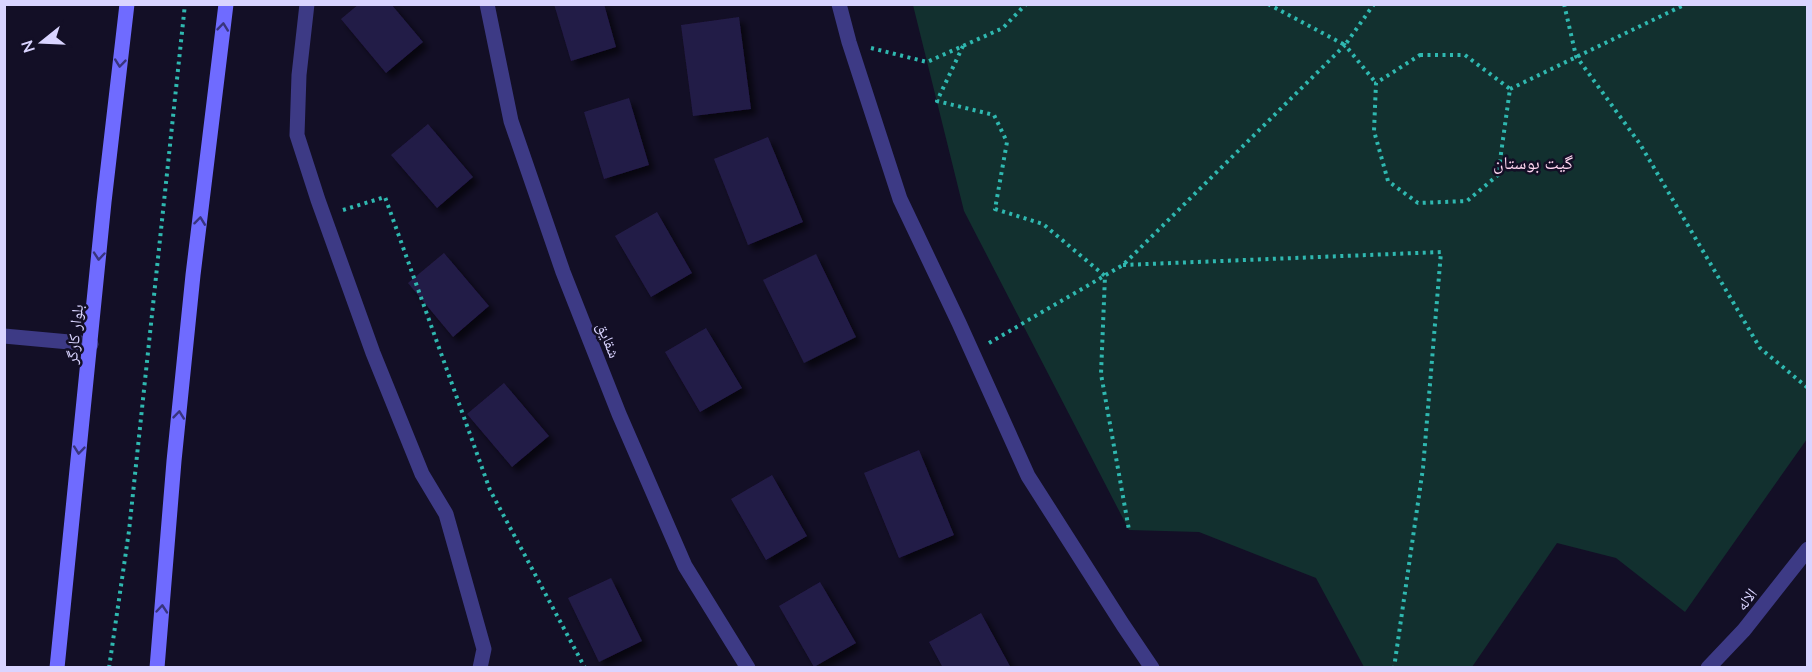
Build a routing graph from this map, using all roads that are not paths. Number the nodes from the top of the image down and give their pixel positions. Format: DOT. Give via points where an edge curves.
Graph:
graph roads {
  1 [pos="127,4"];
  2 [pos="226,4"];
  3 [pos="308,4"];
  4 [pos="487,4"];
  5 [pos="839,4"];
  6 [pos="4,336"];
  7 [pos="91,344"];
  8 [pos="1808,549"];
  9 [pos="60,664"];
  10 [pos="156,665"];
  11 [pos="480,668"];
  12 [pos="748,668"];
  13 [pos="1152,668"];
  14 [pos="1708,668"];
  1 -- 7 [label="main road, بلوار کارگر, one-way"];
  10 -- 2 [label="main road, one-way" via="180,403"];
  3 -- 11 [label="street" via="299,75 297,135 369,343 417,463 446,514 484,649"];
  4 -- 12 [label="street, شقایق" via="511,121 563,272 685,566"];
  5 -- 13 [label="street" via="900,199 1028,476"];
  6 -- 7 [label="street"];
  7 -- 9 [label="main road, بلوار کارگر, one-way"];
  8 -- 14 [label="street, الاله" via="1744,630"];
}
